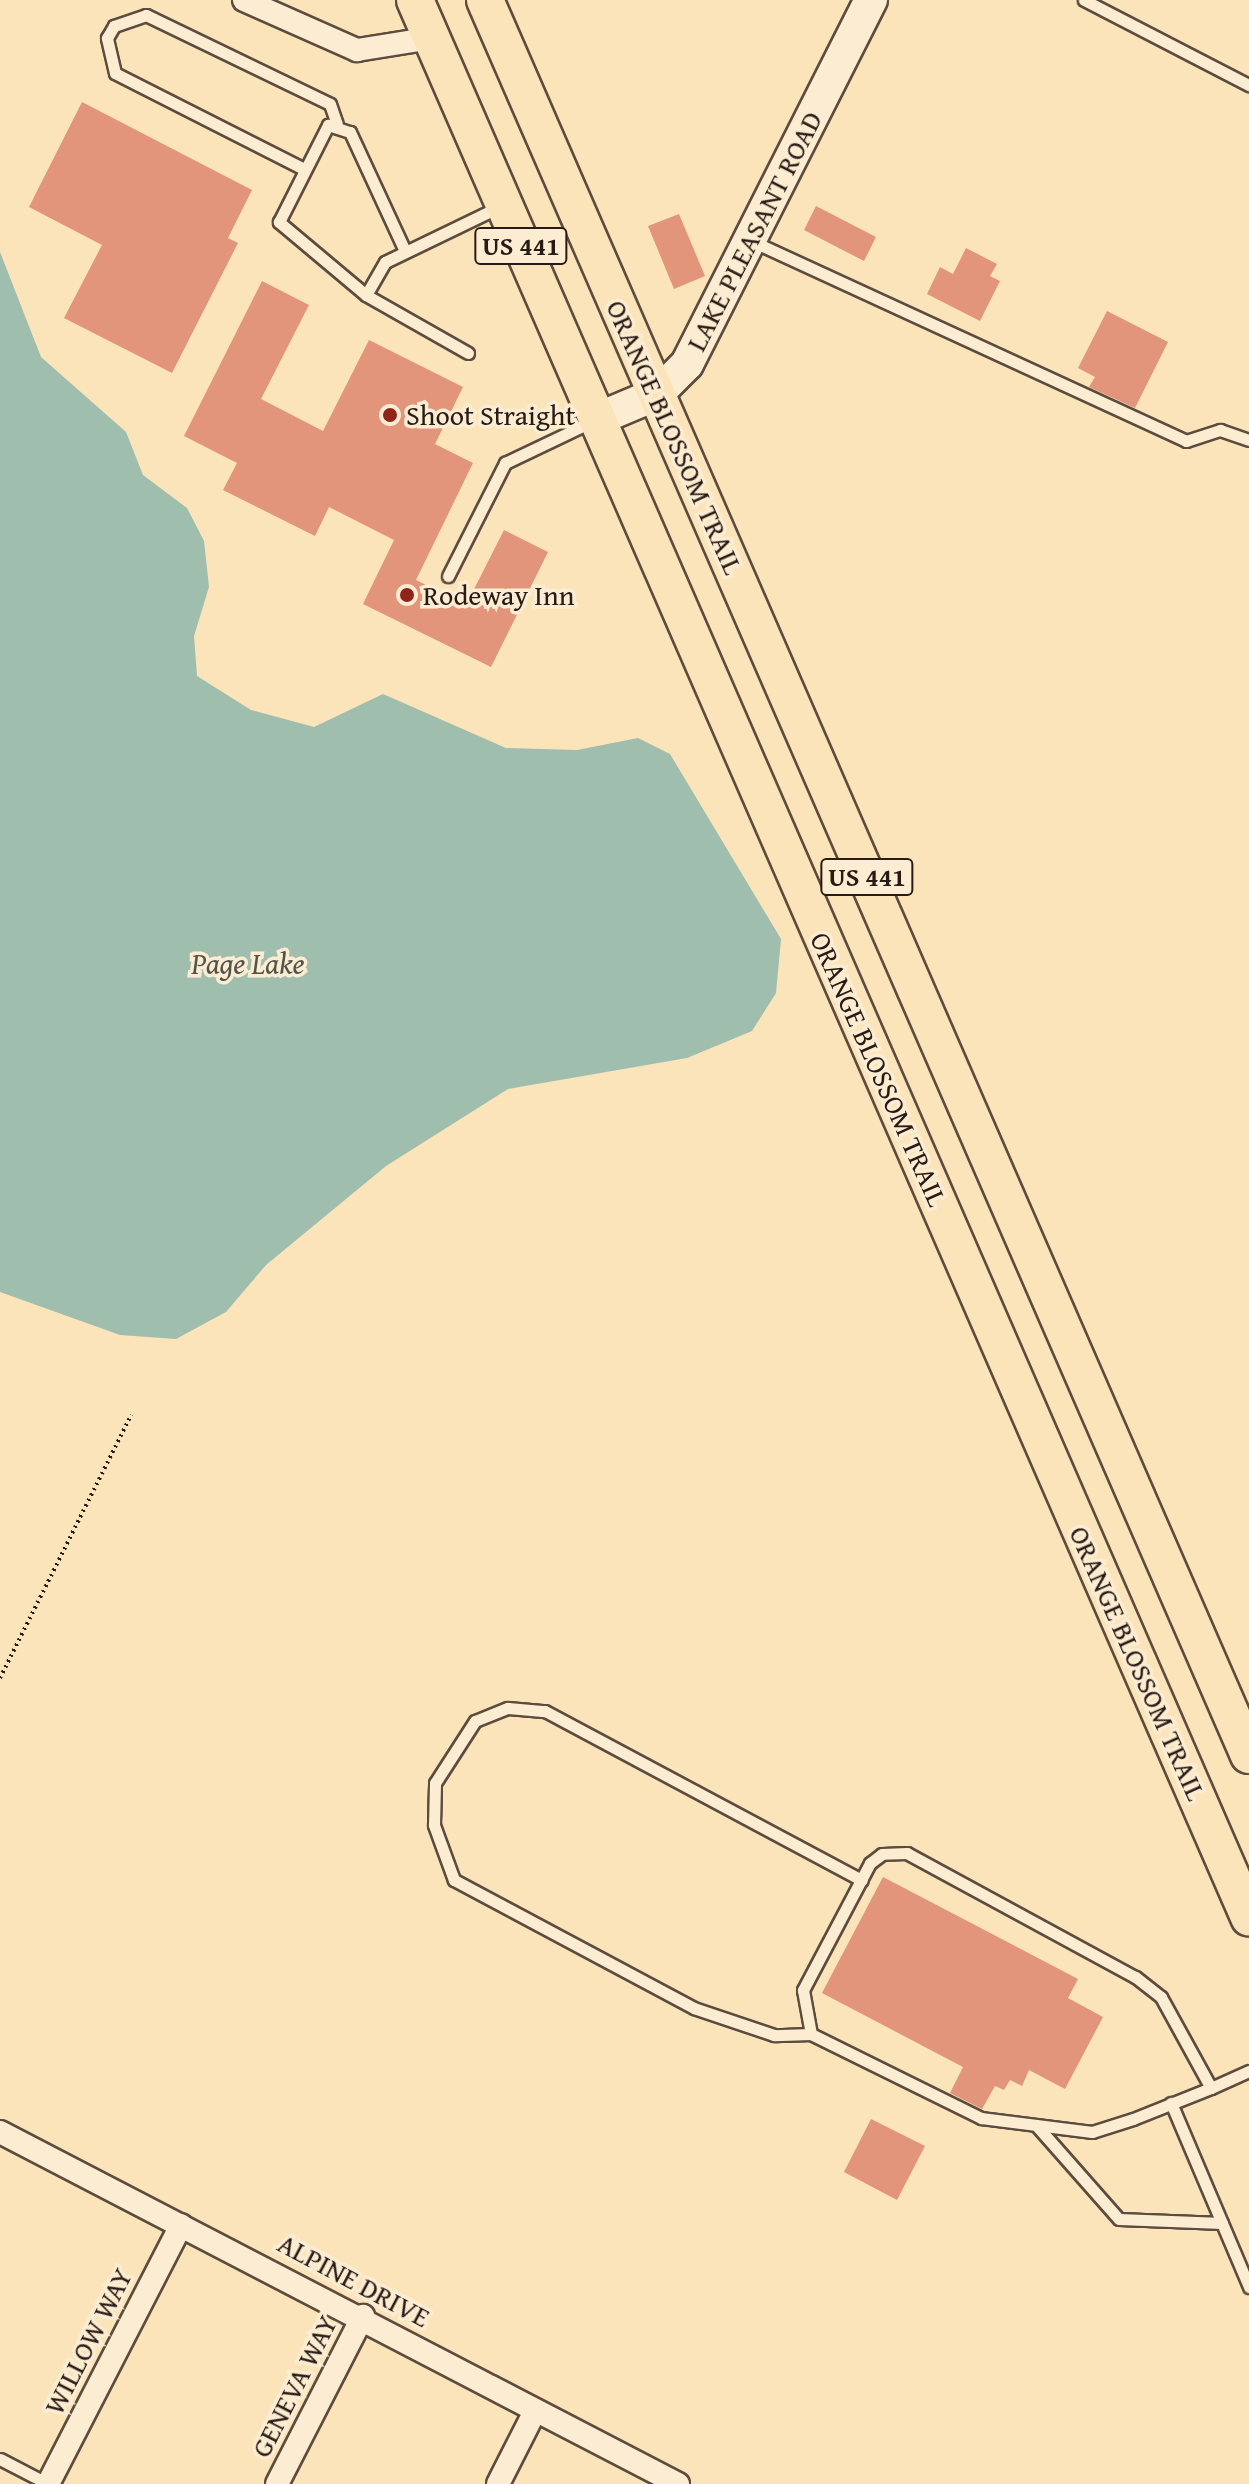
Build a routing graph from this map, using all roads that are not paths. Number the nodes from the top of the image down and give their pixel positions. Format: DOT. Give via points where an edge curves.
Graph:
graph roads {
  1 [pos="244,0"];
  2 [pos="415,0"];
  3 [pos="485,0"];
  4 [pos="871,0"];
  5 [pos="1084,0"];
  6 [pos="432,38"];
  7 [pos="1249,85"];
  8 [pos="337,124"];
  9 [pos="304,169"];
  10 [pos="503,206"];
  11 [pos="749,240"];
  12 [pos="405,251"];
  13 [pos="366,295"];
  14 [pos="468,353"];
  15 [pos="657,394"];
  16 [pos="595,420"];
  17 [pos="1249,440"];
  18 [pos="448,576"];
  19 [pos="1249,1755"];
  20 [pos="862,1880"];
  21 [pos="1249,1917"];
  22 [pos="811,2034"];
  23 [pos="1249,2071"];
  24 [pos="1211,2088"];
  25 [pos="1171,2103"];
  26 [pos="1036,2125"];
  27 [pos="0,2132"];
  28 [pos="1222,2223"];
  29 [pos="181,2225"];
  30 [pos="1249,2287"];
  31 [pos="363,2316"];
  32 [pos="535,2411"];
  33 [pos="0,2459"];
  34 [pos="48,2484"];
  35 [pos="277,2484"];
  36 [pos="498,2484"];
  37 [pos="678,2484"];
  1 -- 6 [label="street" via="357,50"];
  2 -- 6 [label="main road, ORANGE BLOSSOM TRAIL / US 441"];
  3 -- 15 [label="main road, ORANGE BLOSSOM TRAIL / US 441"];
  4 -- 11 [label="street, LAKE PLEASANT ROAD"];
  5 -- 7 [label="lane"];
  6 -- 10 [label="main road, ORANGE BLOSSOM TRAIL / US 441"];
  8 -- 9 [label="lane" via="320,135"];
  8 -- 9 [label="lane" via="330,104 146,15 114,26 107,38 115,73"];
  8 -- 12 [label="lane" via="350,132"];
  9 -- 13 [label="lane" via="279,222"];
  10 -- 12 [label="lane"];
  10 -- 16 [label="main road, ORANGE BLOSSOM TRAIL / US 441"];
  11 -- 15 [label="street, LAKE PLEASANT ROAD" via="687,364"];
  11 -- 17 [label="lane" via="1186,441 1220,430"];
  12 -- 13 [label="lane" via="385,262"];
  13 -- 14 [label="lane"];
  15 -- 16 [label="street, LAKE PLEASANT ROAD"];
  15 -- 19 [label="main road, ORANGE BLOSSOM TRAIL / US 441"];
  16 -- 18 [label="lane" via="505,463"];
  16 -- 21 [label="main road, ORANGE BLOSSOM TRAIL / US 441"];
  20 -- 22 [label="lane" via="803,1990"];
  20 -- 22 [label="lane" via="545,1711 508,1708 475,1721 435,1783 434,1825 454,1880 694,2008 774,2035"];
  20 -- 24 [label="lane" via="882,1854 907,1853 1135,1977 1161,1997"];
  22 -- 26 [label="lane" via="981,2118"];
  23 -- 24 [label="lane"];
  24 -- 25 [label="lane"];
  25 -- 26 [label="lane" via="1092,2132"];
  25 -- 28 [label="lane"];
  26 -- 28 [label="lane" via="1119,2219"];
  27 -- 29 [label="street, ALPINE DRIVE"];
  28 -- 30 [label="lane"];
  29 -- 31 [label="street, ALPINE DRIVE"];
  29 -- 34 [label="street, WILLOW WAY"];
  31 -- 32 [label="street, ALPINE DRIVE"];
  31 -- 35 [label="street, GENEVA WAY"];
  32 -- 36 [label="street"];
  32 -- 37 [label="street, ALPINE DRIVE"];
  33 -- 34 [label="lane"];
}
